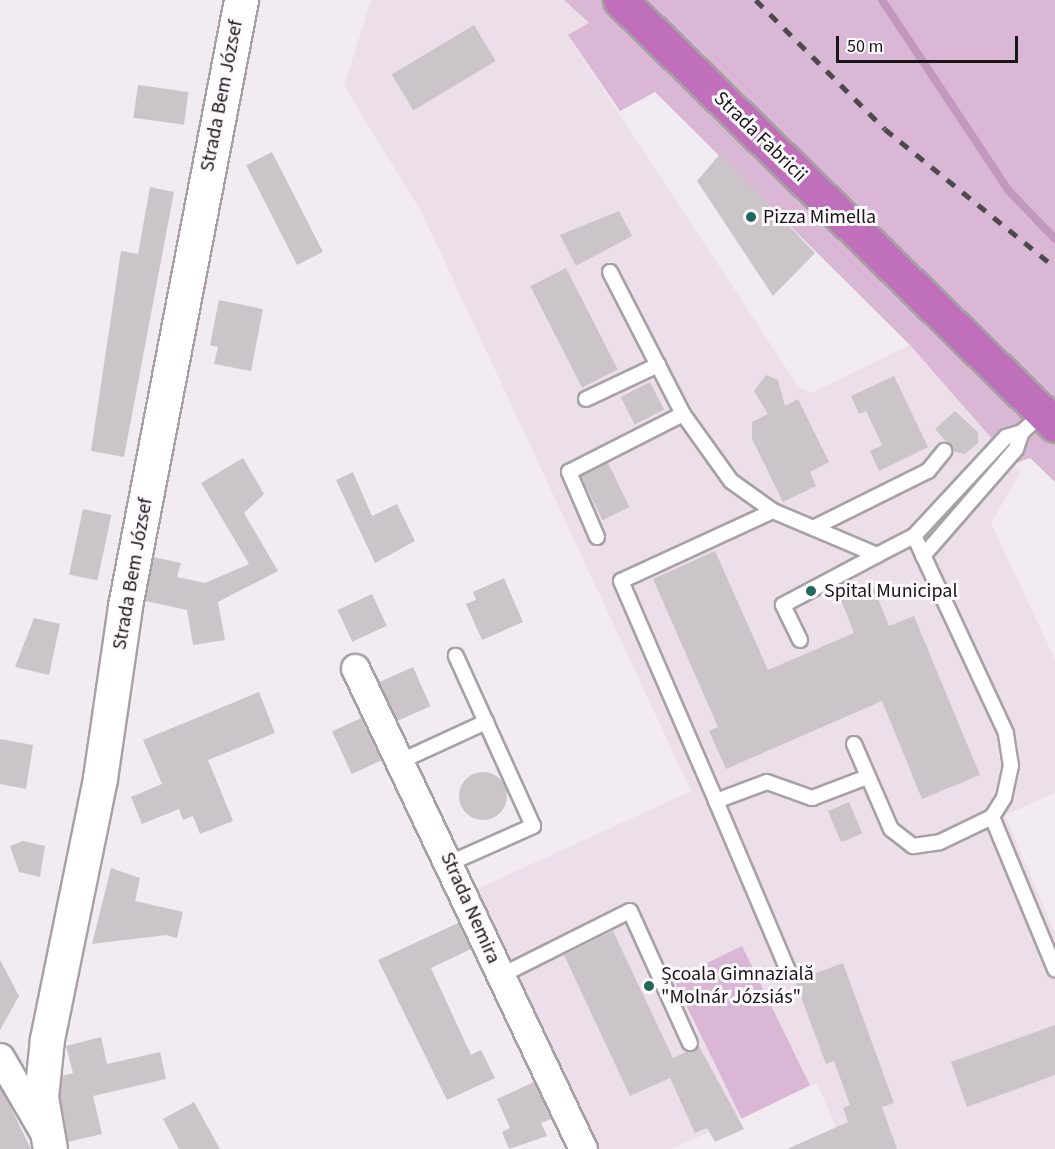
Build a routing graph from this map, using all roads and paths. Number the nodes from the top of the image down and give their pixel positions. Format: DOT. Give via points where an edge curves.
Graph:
graph roads {
  1 [pos="241,0"];
  2 [pos="620,0"];
  3 [pos="610,272"];
  4 [pos="658,365"];
  5 [pos="586,399"];
  6 [pos="683,414"];
  7 [pos="1040,423"];
  8 [pos="944,451"];
  9 [pos="773,512"];
  10 [pos="813,528"];
  11 [pos="914,536"];
  12 [pos="597,537"];
  13 [pos="876,555"];
  14 [pos="923,556"];
  15 [pos="800,640"];
  16 [pos="456,656"];
  17 [pos="355,669"];
  18 [pos="486,722"];
  19 [pos="854,744"];
  20 [pos="399,762"];
  21 [pos="867,777"];
  22 [pos="716,801"];
  23 [pos="992,817"];
  24 [pos="450,863"];
  25 [pos="1055,969"];
  26 [pos="789,973"];
  27 [pos="500,976"];
  28 [pos="690,1043"];
  29 [pos="0,1057"];
  30 [pos="50,1146"];
  31 [pos="583,1149"];
  1 -- 30 [label="main road, Strada Bem József" via="125,606 100,778 47,1039 41,1097"];
  2 -- 7 [label="highway, Strada Fabricii"];
  3 -- 4 [label="lane"];
  4 -- 5 [label="lane"];
  4 -- 6 [label="lane"];
  6 -- 9 [label="lane" via="731,482"];
  6 -- 12 [label="lane" via="569,472"];
  7 -- 11 [label="lane" via="1006,437"];
  7 -- 14 [label="lane"];
  8 -- 10 [label="lane" via="928,471"];
  9 -- 10 [label="lane"];
  9 -- 22 [label="lane" via="621,581"];
  10 -- 13 [label="lane"];
  11 -- 13 [label="lane"];
  11 -- 14 [label="lane"];
  13 -- 15 [label="lane" via="783,606"];
  14 -- 23 [label="lane" via="1008,740 1008,785"];
  16 -- 18 [label="lane"];
  17 -- 20 [label="street, Strada Nemira"];
  18 -- 20 [label="lane"];
  18 -- 24 [label="lane" via="533,826"];
  19 -- 21 [label="lane"];
  20 -- 24 [label="street, Strada Nemira"];
  21 -- 22 [label="lane" via="812,798 767,782"];
  21 -- 23 [label="lane" via="891,829 913,846 940,842"];
  22 -- 26 [label="lane"];
  23 -- 25 [label="lane"];
  24 -- 27 [label="street, Strada Nemira"];
  27 -- 28 [label="lane" via="630,911"];
  27 -- 31 [label="street, Strada Nemira"];
  29 -- 30 [label="street"];
}
